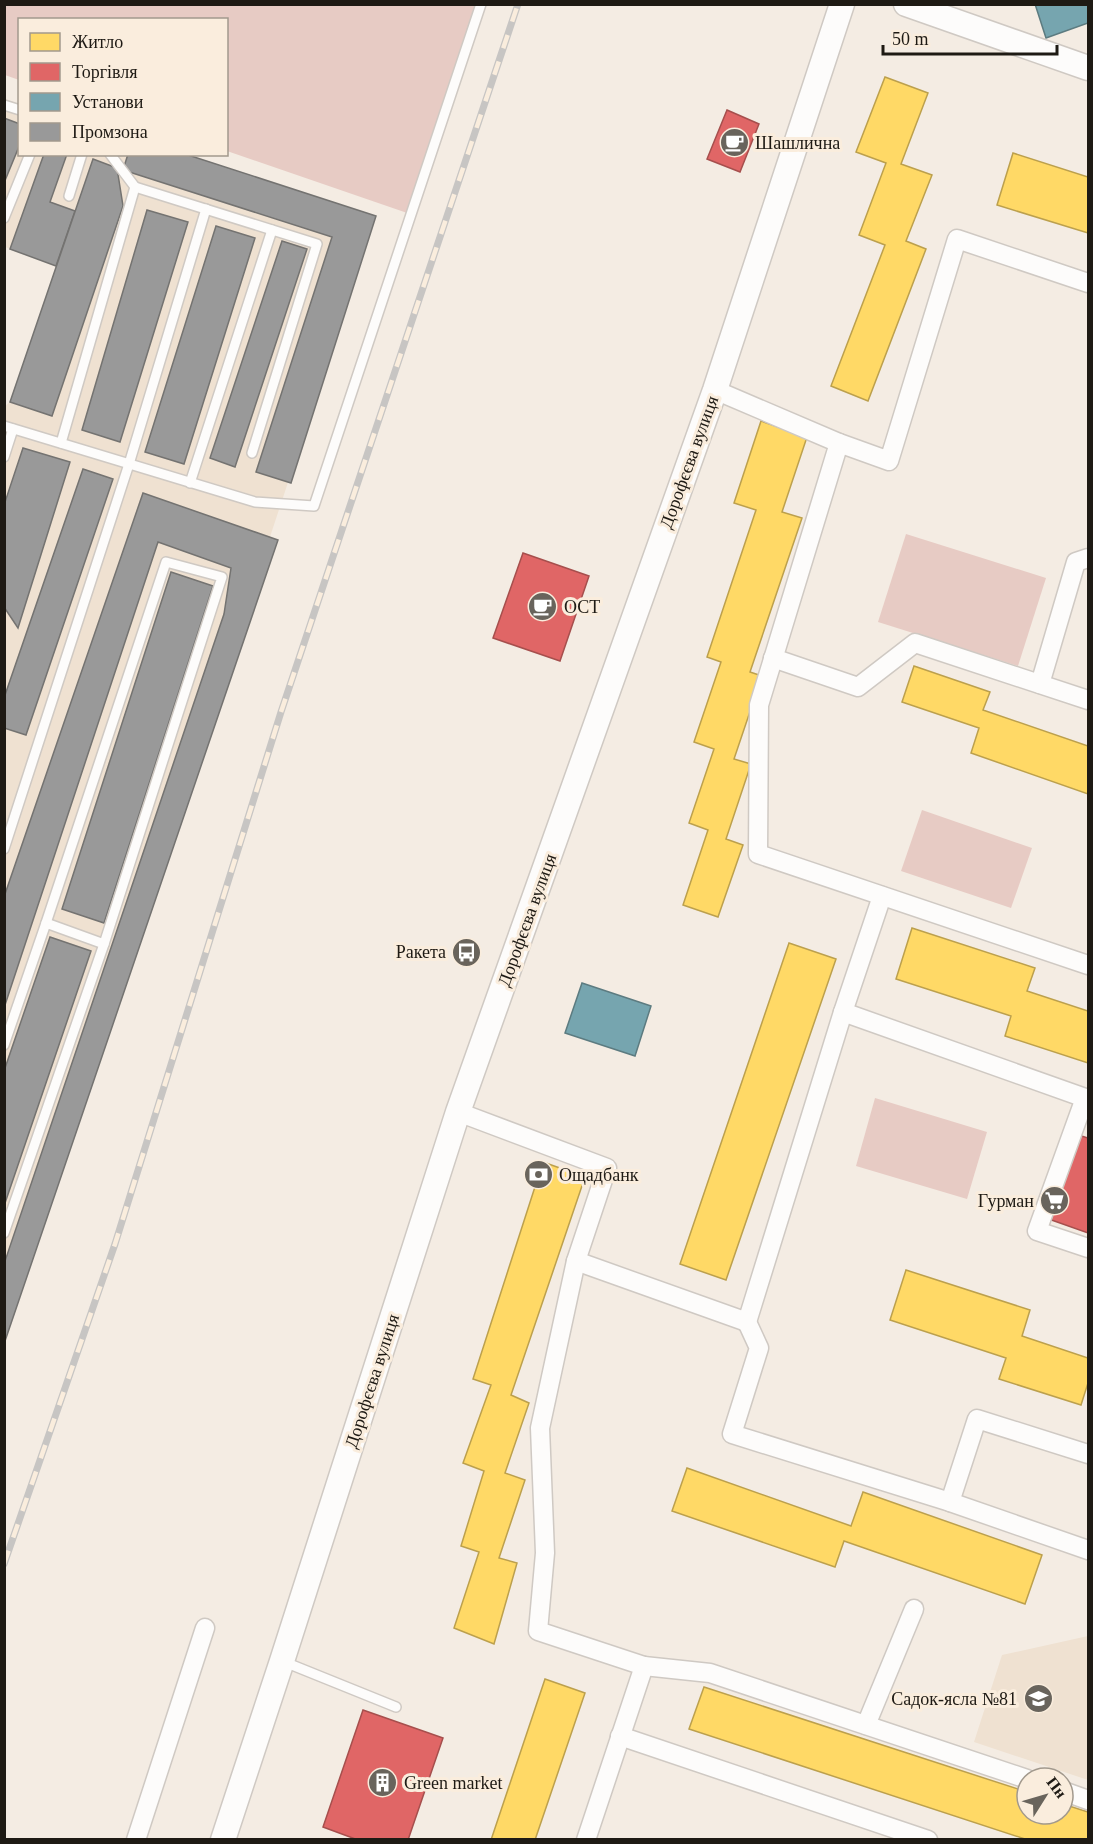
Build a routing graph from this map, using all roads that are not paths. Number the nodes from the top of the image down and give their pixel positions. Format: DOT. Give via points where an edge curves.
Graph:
graph roads {
  1 [pos="481,4"];
  2 [pos="842,4"];
  3 [pos="906,4"];
  4 [pos="1089,68"];
  5 [pos="29,156"];
  6 [pos="81,156"];
  7 [pos="111,156"];
  8 [pos="135,188"];
  9 [pos="69,196"];
  10 [pos="206,209"];
  11 [pos="4,218"];
  12 [pos="272,230"];
  13 [pos="1089,283"];
  14 [pos="715,390"];
  15 [pos="9,427"];
  16 [pos="61,443"];
  17 [pos="839,443"];
  18 [pos="252,453"];
  19 [pos="4,457"];
  20 [pos="129,464"];
  21 [pos="190,483"];
  22 [pos="1089,558"];
  23 [pos="773,658"];
  24 [pos="1040,684"];
  25 [pos="1089,700"];
  26 [pos="8,829"];
  27 [pos="4,849"];
  28 [pos="882,896"];
  29 [pos="46,923"];
  30 [pos="104,944"];
  31 [pos="1089,965"];
  32 [pos="843,1012"];
  33 [pos="4,1045"];
  34 [pos="1087,1098"];
  35 [pos="459,1112"];
  36 [pos="4,1233"];
  37 [pos="1089,1248"];
  38 [pos="576,1261"];
  39 [pos="747,1322"];
  40 [pos="1089,1454"];
  41 [pos="950,1502"];
  42 [pos="1089,1550"];
  43 [pos="914,1609"];
  44 [pos="205,1629"];
  45 [pos="282,1662"];
  46 [pos="644,1666"];
  47 [pos="396,1707"];
  48 [pos="866,1725"];
  49 [pos="620,1736"];
  50 [pos="1015,1775"];
  51 [pos="135,1839"];
  52 [pos="223,1839"];
  53 [pos="586,1839"];
  54 [pos="928,1839"];
  1 -- 21 [label="lane" via="314,506 255,502"];
  2 -- 14 [label="street, Дорофєєва вулиця"];
  3 -- 4 [label="street"];
  5 -- 11 [label="lane"];
  6 -- 9 [label="lane"];
  7 -- 8 [label="lane"];
  8 -- 10 [label="lane"];
  8 -- 16 [label="lane"];
  10 -- 12 [label="lane"];
  10 -- 20 [label="lane"];
  12 -- 18 [label="lane" via="317,244"];
  12 -- 21 [label="lane"];
  13 -- 17 [label="street" via="957,239 889,461"];
  14 -- 17 [label="street"];
  14 -- 35 [label="street, Дорофєєва вулиця"];
  15 -- 16 [label="lane"];
  15 -- 19 [label="lane"];
  16 -- 20 [label="lane"];
  17 -- 23 [label="street"];
  20 -- 21 [label="lane"];
  20 -- 26 [label="lane"];
  22 -- 24 [label="street" via="1076,562"];
  23 -- 24 [label="street" via="858,687 915,642"];
  23 -- 28 [label="street" via="759,705 758,854"];
  24 -- 25 [label="street"];
  26 -- 27 [label="lane"];
  28 -- 31 [label="street"];
  28 -- 32 [label="street"];
  29 -- 30 [label="lane"];
  29 -- 30 [label="lane" via="166,562 222,577"];
  29 -- 33 [label="lane"];
  30 -- 36 [label="lane"];
  32 -- 34 [label="street"];
  32 -- 39 [label="street"];
  34 -- 37 [label="street" via="1037,1231"];
  35 -- 38 [label="street" via="606,1168"];
  35 -- 45 [label="street, Дорофєєва вулиця"];
  38 -- 39 [label="street"];
  38 -- 46 [label="street" via="540,1428 545,1553 538,1631"];
  39 -- 41 [label="street" via="759,1348 732,1434"];
  40 -- 41 [label="street" via="977,1419"];
  41 -- 42 [label="street"];
  43 -- 48 [label="street"];
  44 -- 51 [label="street"];
  45 -- 47 [label="lane"];
  45 -- 52 [label="street, Дорофєєва вулиця"];
  46 -- 48 [label="street" via="710,1673"];
  46 -- 49 [label="street"];
  48 -- 50 [label="street"];
  49 -- 53 [label="street"];
  49 -- 54 [label="street"];
}
